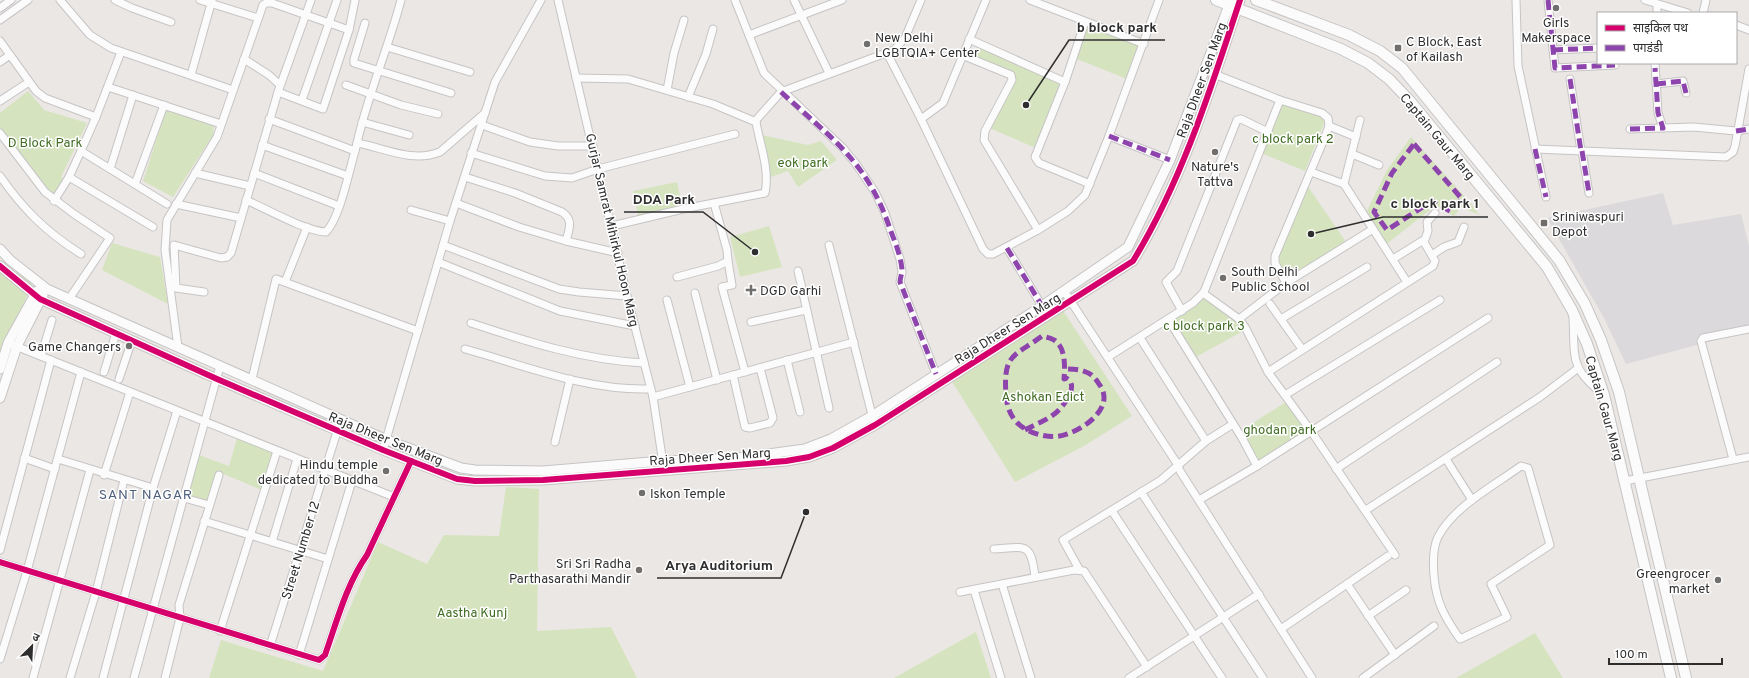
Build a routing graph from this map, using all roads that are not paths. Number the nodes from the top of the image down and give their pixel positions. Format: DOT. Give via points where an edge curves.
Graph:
graph roads {
  1 [pos="11,0"];
  2 [pos="28,0"];
  3 [pos="60,0"];
  4 [pos="115,0"];
  5 [pos="200,0"];
  6 [pos="310,0"];
  7 [pos="337,0"];
  8 [pos="355,0"];
  9 [pos="401,0"];
  10 [pos="542,0"];
  11 [pos="558,0"];
  12 [pos="735,0"];
  13 [pos="794,0"];
  14 [pos="842,0"];
  15 [pos="921,0"];
  16 [pos="986,0"];
  17 [pos="1030,0"];
  18 [pos="1159,0"];
  19 [pos="1216,0"];
  20 [pos="1256,0"];
  21 [pos="1516,0"];
  22 [pos="1548,0"];
  23 [pos="1645,0"];
  24 [pos="1706,0"];
  25 [pos="211,2"];
  26 [pos="1234,4"];
  27 [pos="1657,5"];
  28 [pos="0,8"];
  29 [pos="1657,12"];
  30 [pos="1684,12"];
  31 [pos="1703,12"];
  32 [pos="802,15"];
  33 [pos="305,16"];
  34 [pos="258,18"];
  35 [pos="0,20"];
  36 [pos="684,20"];
  37 [pos="171,22"];
  38 [pos="1085,22"];
  39 [pos="365,23"];
  40 [pos="329,24"];
  41 [pos="1737,25"];
  42 [pos="713,29"];
  43 [pos="349,30"];
  44 [pos="1749,30"];
  45 [pos="749,35"];
  46 [pos="969,39"];
  47 [pos="0,41"];
  48 [pos="1144,44"];
  49 [pos="387,47"];
  50 [pos="1597,48"];
  51 [pos="1553,50"];
  52 [pos="121,52"];
  53 [pos="887,53"];
  54 [pos="10,54"];
  55 [pos="962,55"];
  56 [pos="244,60"];
  57 [pos="0,62"];
  58 [pos="1655,64"];
  59 [pos="1615,65"];
  60 [pos="1749,69"];
  61 [pos="1204,70"];
  62 [pos="378,71"];
  63 [pos="470,72"];
  64 [pos="829,73"];
  65 [pos="191,75"];
  66 [pos="1215,75"];
  67 [pos="576,78"];
  68 [pos="1570,79"];
  69 [pos="29,82"];
  70 [pos="1065,82"];
  71 [pos="1656,84"];
  72 [pos="346,85"];
  73 [pos="108,87"];
  74 [pos="279,88"];
  75 [pos="233,90"];
  76 [pos="667,90"];
  77 [pos="781,92"];
  78 [pos="451,93"];
  79 [pos="1686,93"];
  80 [pos="133,95"];
  81 [pos="370,95"];
  82 [pos="688,97"];
  83 [pos="302,100"];
  84 [pos="1280,100"];
  85 [pos="0,101"];
  86 [pos="164,105"];
  87 [pos="486,112"];
  88 [pos="438,114"];
  89 [pos="96,117"];
  90 [pos="270,119"];
  91 [pos="921,119"];
  92 [pos="1360,120"];
  93 [pos="362,122"];
  94 [pos="756,122"];
  95 [pos="222,124"];
  96 [pos="482,125"];
  97 [pos="1328,126"];
  98 [pos="1663,128"];
  99 [pos="1630,129"];
  100 [pos="1749,129"];
  101 [pos="1736,131"];
  102 [pos="1268,132"];
  103 [pos="0,133"];
  104 [pos="735,134"];
  105 [pos="409,136"];
  106 [pos="1110,136"];
  107 [pos="1356,137"];
  108 [pos="262,145"];
  109 [pos="3,146"];
  110 [pos="593,146"];
  111 [pos="356,147"];
  112 [pos="1535,149"];
  113 [pos="81,150"];
  114 [pos="1582,151"];
  115 [pos="471,154"];
  116 [pos="1352,154"];
  117 [pos="1170,160"];
  118 [pos="1379,165"];
  119 [pos="110,169"];
  120 [pos="598,169"];
  121 [pos="195,172"];
  122 [pos="1311,172"];
  123 [pos="254,173"];
  124 [pos="0,176"];
  125 [pos="348,176"];
  126 [pos="69,177"];
  127 [pos="465,177"];
  128 [pos="135,184"];
  129 [pos="1090,184"];
  130 [pos="1344,184"];
  131 [pos="250,186"];
  132 [pos="1589,193"];
  133 [pos="1546,197"];
  134 [pos="246,200"];
  135 [pos="54,201"];
  136 [pos="456,203"];
  137 [pos="714,203"];
  138 [pos="167,204"];
  139 [pos="176,204"];
  140 [pos="339,206"];
  141 [pos="411,210"];
  142 [pos="1434,213"];
  143 [pos="241,218"];
  144 [pos="450,221"];
  145 [pos="612,226"];
  146 [pos="153,227"];
  147 [pos="307,227"];
  148 [pos="1464,227"];
  149 [pos="1372,229"];
  150 [pos="1038,230"];
  151 [pos="566,241"];
  152 [pos="1424,242"];
  153 [pos="443,245"];
  154 [pos="829,245"];
  155 [pos="1007,248"];
  156 [pos="0,249"];
  157 [pos="81,254"];
  158 [pos="618,254"];
  159 [pos="1432,254"];
  160 [pos="1393,259"];
  161 [pos="728,261"];
  162 [pos="438,262"];
  163 [pos="0,266"];
  164 [pos="1367,267"];
  165 [pos="798,271"];
  166 [pos="677,276"];
  167 [pos="285,282"];
  168 [pos="1407,282"];
  169 [pos="1286,283"];
  170 [pos="25,287"];
  171 [pos="44,287"];
  172 [pos="1064,291"];
  173 [pos="204,292"];
  174 [pos="695,293"];
  175 [pos="1203,293"];
  176 [pos="627,296"];
  177 [pos="37,297"];
  178 [pos="69,299"];
  179 [pos="667,300"];
  180 [pos="1440,300"];
  181 [pos="1070,301"];
  182 [pos="50,303"];
  183 [pos="1270,304"];
  184 [pos="1042,306"];
  185 [pos="31,309"];
  186 [pos="806,310"];
  187 [pos="1572,310"];
  188 [pos="1182,311"];
  189 [pos="1488,318"];
  190 [pos="1168,319"];
  191 [pos="1238,319"];
  192 [pos="1281,319"];
  193 [pos="52,320"];
  194 [pos="751,322"];
  195 [pos="471,323"];
  196 [pos="635,326"];
  197 [pos="1749,329"];
  198 [pos="418,331"];
  199 [pos="116,333"];
  200 [pos="1140,338"];
  201 [pos="132,340"];
  202 [pos="854,342"];
  203 [pos="12,345"];
  204 [pos="178,346"];
  205 [pos="465,349"];
  206 [pos="1302,349"];
  207 [pos="817,352"];
  208 [pos="41,356"];
  209 [pos="1108,357"];
  210 [pos="51,360"];
  211 [pos="787,360"];
  212 [pos="1497,362"];
  213 [pos="644,363"];
  214 [pos="220,366"];
  215 [pos="760,368"];
  216 [pos="1577,368"];
  217 [pos="0,369"];
  218 [pos="81,372"];
  219 [pos="104,372"];
  220 [pos="745,372"];
  221 [pos="1268,372"];
  222 [pos="936,374"];
  223 [pos="733,375"];
  224 [pos="119,379"];
  225 [pos="217,379"];
  226 [pos="252,379"];
  227 [pos="570,379"];
  228 [pos="717,380"];
  229 [pos="690,387"];
  230 [pos="650,389"];
  231 [pos="130,392"];
  232 [pos="1285,395"];
  233 [pos="1604,395"];
  234 [pos="654,397"];
  235 [pos="0,398"];
  236 [pos="829,408"];
  237 [pos="177,411"];
  238 [pos="800,412"];
  239 [pos="872,416"];
  240 [pos="341,419"];
  241 [pos="205,422"];
  242 [pos="1234,424"];
  243 [pos="875,425"];
  244 [pos="337,431"];
  245 [pos="1311,431"];
  246 [pos="387,440"];
  247 [pos="1206,441"];
  248 [pos="554,442"];
  249 [pos="383,450"];
  250 [pos="277,451"];
  251 [pos="1749,457"];
  252 [pos="24,458"];
  253 [pos="58,459"];
  254 [pos="297,459"];
  255 [pos="1446,459"];
  256 [pos="1733,459"];
  257 [pos="411,461"];
  258 [pos="1178,465"];
  259 [pos="663,466"];
  260 [pos="1257,466"];
  261 [pos="55,469"];
  262 [pos="1336,469"];
  263 [pos="90,470"];
  264 [pos="325,470"];
  265 [pos="104,475"];
  266 [pos="219,475"];
  267 [pos="1639,479"];
  268 [pos="124,480"];
  269 [pos="352,481"];
  270 [pos="1625,481"];
  271 [pos="153,488"];
  272 [pos="1141,492"];
  273 [pos="394,497"];
  274 [pos="184,498"];
  275 [pos="1200,500"];
  276 [pos="1472,500"];
  277 [pos="209,505"];
  278 [pos="1366,510"];
  279 [pos="1112,511"];
  280 [pos="4,521"];
  281 [pos="204,521"];
  282 [pos="250,536"];
  283 [pos="272,542"];
  284 [pos="994,549"];
  285 [pos="0,550"];
  286 [pos="300,551"];
  287 [pos="328,559"];
  288 [pos="0,562"];
  289 [pos="1079,569"];
  290 [pos="27,570"];
  291 [pos="1035,577"];
  292 [pos="60,581"];
  293 [pos="1002,584"];
  294 [pos="1347,584"];
  295 [pos="974,590"];
  296 [pos="1406,590"];
  297 [pos="96,592"];
  298 [pos="960,592"];
  299 [pos="1259,594"];
  300 [pos="123,600"];
  301 [pos="153,610"];
  302 [pos="1222,616"];
  303 [pos="1368,616"];
  304 [pos="180,618"];
  305 [pos="1434,626"];
  306 [pos="1281,629"];
  307 [pos="220,631"];
  308 [pos="1194,635"];
  309 [pos="270,646"];
  310 [pos="299,655"];
  311 [pos="1395,655"];
  312 [pos="0,659"];
  313 [pos="1146,667"];
  314 [pos="33,678"];
  315 [pos="70,678"];
  316 [pos="103,678"];
  317 [pos="134,678"];
  318 [pos="165,678"];
  319 [pos="1001,678"];
  320 [pos="1031,678"];
  321 [pos="1129,678"];
  322 [pos="1222,678"];
  323 [pos="1263,678"];
  324 [pos="1312,678"];
  325 [pos="1363,678"];
  326 [pos="1672,678"];
  327 [pos="1686,678"];
  1 -- 28 [label="street"];
  2 -- 35 [label="street"];
  3 -- 52 [label="street" via="90,35"];
  4 -- 37 [label="street"];
  5 -- 25 [label="street"];
  6 -- 33 [label="street"];
  7 -- 40 [label="street"];
  8 -- 43 [label="street"];
  9 -- 49 [label="street"];
  10 -- 87 [label="street" via="495,82"];
  11 -- 67 [label="street, Gurjar Samrat Mihirkul Hoon Marg"];
  12 -- 45 [label="street"];
  13 -- 32 [label="street"];
  14 -- 32 [label="street"];
  15 -- 53 [label="street" via="905,38 894,50"];
  16 -- 46 [label="street"];
  17 -- 38 [label="street"];
  18 -- 48 [label="street"];
  19 -- 26 [label="main road, Captain Gaur Marg"];
  20 -- 267 [label="main road, Captain Gaur Marg" via="1349,35 1380,51 1402,68 1559,260 1585,304 1601,340 1619,392"];
  21 -- 112 [label="street" via="1518,66"];
  22 -- 51 [label="street"];
  23 -- 27 [label="street"];
  24 -- 31 [label="street"];
  25 -- 34 [label="street"];
  25 -- 65 [label="street"];
  26 -- 61 [label="street, Raja Dheer Sen Marg"];
  26 -- 66 [label="street, Raja Dheer Sen Marg"];
  26 -- 187 [label="main road, Captain Gaur Marg" via="1341,49 1368,63 1389,79 1547,267"];
  27 -- 29 [label="street"];
  27 -- 30 [label="street"];
  32 -- 45 [label="street"];
  32 -- 64 [label="street"];
  33 -- 34 [label="street" via="266,3"];
  33 -- 40 [label="street"];
  33 -- 74 [label="street"];
  34 -- 56 [label="street"];
  36 -- 76 [label="street"];
  38 -- 48 [label="street"];
  38 -- 70 [label="street"];
  39 -- 62 [label="street" via="354,63"];
  40 -- 43 [label="street"];
  40 -- 83 [label="street"];
  41 -- 44 [label="street"];
  42 -- 82 [label="street" via="706,54"];
  43 -- 83 [label="street" via="323,109"];
  45 -- 77 [label="street" via="764,73"];
  46 -- 55 [label="street"];
  46 -- 70 [label="street"];
  47 -- 54 [label="street"];
  48 -- 106 [label="street"];
  49 -- 62 [label="street"];
  49 -- 63 [label="street"];
  50 -- 51 [label="street"];
  51 -- 59 [label="street" via="1555,68"];
  52 -- 65 [label="street"];
  52 -- 73 [label="street"];
  53 -- 64 [label="street"];
  53 -- 91 [label="street"];
  54 -- 57 [label="street"];
  54 -- 69 [label="street"];
  55 -- 91 [label="street" via="943,103"];
  55 -- 150 [label="street" via="1011,75 1012,80 985,131 984,140"];
  56 -- 74 [label="street" via="270,75"];
  56 -- 75 [label="street"];
  58 -- 71 [label="street"];
  60 -- 101 [label="street"];
  61 -- 66 [label="street"];
  61 -- 117 [label="street, Raja Dheer Sen Marg"];
  62 -- 78 [label="street"];
  62 -- 81 [label="street"];
  64 -- 77 [label="street"];
  65 -- 75 [label="street"];
  66 -- 84 [label="street"];
  66 -- 181 [label="street, Raja Dheer Sen Marg" via="1182,162 1133,261"];
  67 -- 76 [label="street" via="619,77"];
  67 -- 110 [label="street, Gurjar Samrat Mihirkul Hoon Marg"];
  68 -- 114 [label="street"];
  69 -- 85 [label="street"];
  69 -- 89 [label="street" via="36,92 45,98"];
  70 -- 129 [label="street" via="1035,157 1039,163"];
  71 -- 79 [label="street" via="1683,81"];
  71 -- 98 [label="street" via="1658,113"];
  72 -- 81 [label="street"];
  73 -- 80 [label="street"];
  73 -- 89 [label="street"];
  74 -- 83 [label="street"];
  74 -- 90 [label="street"];
  75 -- 95 [label="street"];
  76 -- 82 [label="street"];
  77 -- 94 [label="street"];
  77 -- 222 [label="street" via="843,148 874,192 885,213 900,258 900,282"];
  80 -- 86 [label="street"];
  80 -- 119 [label="street"];
  81 -- 88 [label="street"];
  81 -- 93 [label="street"];
  82 -- 94 [label="street" via="713,104"];
  84 -- 97 [label="street" via="1326,115"];
  84 -- 102 [label="street"];
  86 -- 95 [label="street"];
  86 -- 128 [label="street"];
  87 -- 96 [label="street"];
  87 -- 111 [label="street" via="440,152 431,156 413,157"];
  89 -- 113 [label="street"];
  90 -- 108 [label="street"];
  90 -- 111 [label="street"];
  91 -- 155 [label="street" via="983,249 988,254 993,254"];
  92 -- 107 [label="street"];
  93 -- 105 [label="street"];
  93 -- 111 [label="street"];
  94 -- 137 [label="street" via="763,156 766,186 764,193"];
  95 -- 121 [label="street" via="217,137"];
  96 -- 110 [label="street" via="530,142 558,146"];
  96 -- 115 [label="street"];
  97 -- 107 [label="street"];
  97 -- 122 [label="street"];
  98 -- 99 [label="street"];
  98 -- 101 [label="street" via="1694,127"];
  100 -- 101 [label="street"];
  101 -- 114 [label="street" via="1733,152 1726,157"];
  102 -- 175 [label="street"];
  102 -- 188 [label="street" via="1237,120 1177,271 1166,282"];
  103 -- 109 [label="street"];
  104 -- 120 [label="street"];
  106 -- 117 [label="street"];
  106 -- 129 [label="street"];
  107 -- 116 [label="street"];
  108 -- 123 [label="street"];
  108 -- 125 [label="street"];
  109 -- 135 [label="street"];
  110 -- 120 [label="street, Gurjar Samrat Mihirkul Hoon Marg"];
  111 -- 125 [label="street"];
  112 -- 114 [label="street"];
  112 -- 133 [label="street"];
  113 -- 119 [label="street"];
  113 -- 126 [label="street"];
  114 -- 132 [label="street"];
  115 -- 120 [label="street" via="545,176 572,178"];
  115 -- 127 [label="street"];
  116 -- 118 [label="street"];
  116 -- 130 [label="street"];
  117 -- 172 [label="street, Raja Dheer Sen Marg" via="1128,247"];
  119 -- 128 [label="street"];
  120 -- 145 [label="street, Gurjar Samrat Mihirkul Hoon Marg"];
  121 -- 131 [label="street"];
  121 -- 139 [label="street"];
  122 -- 130 [label="street"];
  122 -- 169 [label="street" via="1275,256 1275,263"];
  123 -- 131 [label="street"];
  123 -- 140 [label="street"];
  124 -- 157 [label="street" via="33,218 54,237"];
  125 -- 140 [label="street"];
  126 -- 135 [label="street"];
  126 -- 146 [label="street"];
  127 -- 136 [label="street"];
  127 -- 151 [label="street" via="515,193 568,215 570,224"];
  128 -- 138 [label="street"];
  129 -- 150 [label="street" via="1080,201"];
  130 -- 149 [label="street"];
  131 -- 134 [label="street"];
  134 -- 143 [label="street"];
  134 -- 147 [label="street"];
  135 -- 178 [label="street" via="110,238"];
  136 -- 144 [label="street"];
  136 -- 151 [label="street" via="519,227"];
  137 -- 145 [label="street"];
  137 -- 161 [label="street" via="728,250"];
  139 -- 143 [label="street"];
  139 -- 204 [label="street" via="167,220 165,250"];
  140 -- 147 [label="street" via="326,232"];
  141 -- 144 [label="street"];
  142 -- 152 [label="street" via="1427,222 1428,231"];
  143 -- 173 [label="street" via="231,253 227,257 221,258 174,245 176,288"];
  144 -- 153 [label="street"];
  145 -- 158 [label="street, Gurjar Samrat Mihirkul Hoon Marg"];
  147 -- 167 [label="street"];
  148 -- 159 [label="street" via="1458,242"];
  149 -- 160 [label="street"];
  149 -- 169 [label="street"];
  150 -- 155 [label="street"];
  151 -- 158 [label="street"];
  152 -- 159 [label="street"];
  152 -- 160 [label="street" via="1419,241"];
  153 -- 162 [label="street"];
  153 -- 176 [label="street" via="559,289"];
  154 -- 202 [label="street"];
  155 -- 184 [label="street"];
  156 -- 171 [label="street, Raja Dheer Sen Marg"];
  158 -- 176 [label="street, Gurjar Samrat Mihirkul Hoon Marg"];
  159 -- 168 [label="street" via="1435,261 1433,266"];
  160 -- 168 [label="street"];
  161 -- 166 [label="street"];
  161 -- 220 [label="street" via="732,285 722,287"];
  162 -- 196 [label="street" via="560,311"];
  162 -- 198 [label="street"];
  163 -- 170 [label="street, Raja Dheer Sen Marg"];
  164 -- 192 [label="street"];
  165 -- 186 [label="street"];
  167 -- 198 [label="street"];
  167 -- 226 [label="street" via="276,279 274,282"];
  168 -- 206 [label="street"];
  169 -- 191 [label="street"];
  170 -- 177 [label="street, Raja Dheer Sen Marg"];
  170 -- 185 [label="street"];
  171 -- 177 [label="street"];
  171 -- 178 [label="street, Raja Dheer Sen Marg"];
  172 -- 181 [label="street"];
  172 -- 184 [label="street, Raja Dheer Sen Marg"];
  174 -- 228 [label="street"];
  175 -- 188 [label="street"];
  175 -- 191 [label="street"];
  176 -- 196 [label="street, Gurjar Samrat Mihirkul Hoon Marg"];
  177 -- 182 [label="street, Raja Dheer Sen Marg"];
  177 -- 185 [label="street"];
  178 -- 204 [label="street, Raja Dheer Sen Marg"];
  179 -- 229 [label="street"];
  180 -- 232 [label="street"];
  181 -- 209 [label="street"];
  181 -- 243 [label="street, Raja Dheer Sen Marg"];
  182 -- 185 [label="street"];
  182 -- 199 [label="street, Raja Dheer Sen Marg"];
  183 -- 192 [label="street"];
  184 -- 222 [label="street, Raja Dheer Sen Marg"];
  185 -- 203 [label="street"];
  186 -- 194 [label="street"];
  186 -- 207 [label="street"];
  187 -- 216 [label="street"];
  187 -- 233 [label="main road, Captain Gaur Marg" via="1587,344"];
  188 -- 190 [label="street"];
  189 -- 245 [label="street"];
  190 -- 200 [label="street"];
  190 -- 242 [label="street"];
  191 -- 221 [label="street" via="1247,330"];
  192 -- 206 [label="street"];
  193 -- 208 [label="street"];
  195 -- 213 [label="street" via="574,354"];
  196 -- 213 [label="street, Gurjar Samrat Mihirkul Hoon Marg"];
  197 -- 256 [label="street" via="1703,338 1701,341"];
  198 -- 246 [label="street"];
  199 -- 201 [label="street, Raja Dheer Sen Marg"];
  199 -- 219 [label="street"];
  200 -- 209 [label="street"];
  200 -- 247 [label="street"];
  201 -- 224 [label="street"];
  201 -- 225 [label="street, Raja Dheer Sen Marg"];
  202 -- 207 [label="street"];
  202 -- 239 [label="street"];
  203 -- 208 [label="street"];
  203 -- 217 [label="street"];
  203 -- 235 [label="street"];
  204 -- 214 [label="street, Raja Dheer Sen Marg"];
  205 -- 227 [label="street"];
  206 -- 221 [label="street"];
  207 -- 211 [label="street"];
  207 -- 236 [label="street"];
  208 -- 210 [label="street"];
  209 -- 258 [label="street"];
  210 -- 218 [label="street"];
  210 -- 252 [label="street"];
  211 -- 215 [label="street"];
  211 -- 238 [label="street"];
  212 -- 262 [label="street"];
  213 -- 230 [label="street, Gurjar Samrat Mihirkul Hoon Marg"];
  214 -- 225 [label="street"];
  214 -- 226 [label="street, Raja Dheer Sen Marg"];
  215 -- 220 [label="street"];
  215 -- 223 [label="street" via="773,418 770,423 745,427"];
  216 -- 233 [label="street" via="1590,384"];
  216 -- 255 [label="street" via="1545,393"];
  218 -- 231 [label="street"];
  218 -- 253 [label="street"];
  220 -- 223 [label="street"];
  221 -- 232 [label="street"];
  222 -- 239 [label="street, Raja Dheer Sen Marg"];
  223 -- 228 [label="street"];
  225 -- 241 [label="street"];
  225 -- 244 [label="street, Raja Dheer Sen Marg"];
  226 -- 240 [label="street, Raja Dheer Sen Marg"];
  227 -- 230 [label="street" via="620,389"];
  227 -- 248 [label="street"];
  228 -- 229 [label="street"];
  229 -- 234 [label="street"];
  230 -- 234 [label="street, Gurjar Samrat Mihirkul Hoon Marg"];
  231 -- 237 [label="street"];
  231 -- 265 [label="street"];
  232 -- 245 [label="street"];
  233 -- 270 [label="main road, Captain Gaur Marg"];
  234 -- 259 [label="street, Gurjar Samrat Mihirkul Hoon Marg"];
  237 -- 241 [label="street"];
  237 -- 271 [label="street"];
  239 -- 243 [label="street"];
  239 -- 259 [label="street, Raja Dheer Sen Marg" via="830,439 805,449"];
  240 -- 244 [label="street, Street Number 12"];
  240 -- 246 [label="street, Raja Dheer Sen Marg"];
  241 -- 250 [label="street"];
  241 -- 274 [label="street"];
  242 -- 247 [label="street"];
  242 -- 260 [label="street"];
  243 -- 259 [label="street, Raja Dheer Sen Marg" via="833,448 809,457 786,461"];
  244 -- 249 [label="street, Raja Dheer Sen Marg"];
  244 -- 264 [label="street, Street Number 12"];
  245 -- 260 [label="street"];
  245 -- 262 [label="street"];
  246 -- 249 [label="street"];
  246 -- 259 [label="street, Raja Dheer Sen Marg" via="461,468 475,470 543,471"];
  247 -- 258 [label="street"];
  249 -- 257 [label="street, Raja Dheer Sen Marg"];
  250 -- 254 [label="street"];
  250 -- 282 [label="street"];
  251 -- 256 [label="street"];
  252 -- 261 [label="street"];
  252 -- 280 [label="street"];
  253 -- 261 [label="street"];
  253 -- 263 [label="street"];
  254 -- 264 [label="street"];
  254 -- 283 [label="street"];
  255 -- 276 [label="street"];
  255 -- 278 [label="street"];
  256 -- 267 [label="street"];
  257 -- 259 [label="street, Raja Dheer Sen Marg" via="457,480 475,482 543,480"];
  257 -- 273 [label="street"];
  258 -- 272 [label="street" via="1161,480"];
  258 -- 275 [label="street"];
  260 -- 275 [label="street"];
  261 -- 290 [label="street"];
  262 -- 278 [label="street"];
  263 -- 265 [label="street"];
  263 -- 292 [label="street"];
  264 -- 269 [label="street"];
  264 -- 286 [label="street, Street Number 12"];
  265 -- 268 [label="street"];
  266 -- 277 [label="street"];
  267 -- 270 [label="street"];
  267 -- 327 [label="main road, Captain Gaur Marg"];
  268 -- 271 [label="street"];
  268 -- 297 [label="street"];
  269 -- 273 [label="street"];
  269 -- 287 [label="street"];
  270 -- 326 [label="main road, Captain Gaur Marg"];
  271 -- 300 [label="street"];
  272 -- 279 [label="street"];
  272 -- 302 [label="street"];
  273 -- 310 [label="street" via="367,555 359,566 325,655 319,660"];
  274 -- 277 [label="street"];
  274 -- 301 [label="street"];
  275 -- 299 [label="street"];
  276 -- 276 [label="street" via="1521,466 1528,468 1550,545 1491,584 1507,617 1460,639 1446,619 1435,593 1433,564 1437,537 1452,518"];
  277 -- 281 [label="street"];
  278 -- 294 [label="street" via="1392,556"];
  279 -- 289 [label="street" via="1064,540"];
  279 -- 308 [label="street"];
  280 -- 285 [label="street"];
  281 -- 282 [label="street"];
  281 -- 304 [label="street" via="179,605"];
  282 -- 283 [label="street"];
  282 -- 307 [label="street"];
  283 -- 286 [label="street"];
  284 -- 291 [label="street" via="1022,547 1030,551"];
  286 -- 287 [label="street"];
  286 -- 309 [label="street, Street Number 12"];
  287 -- 310 [label="street"];
  288 -- 290 [label="street"];
  289 -- 291 [label="street"];
  289 -- 313 [label="street" via="1087,575"];
  290 -- 292 [label="street"];
  290 -- 312 [label="street"];
  291 -- 293 [label="street"];
  292 -- 297 [label="street"];
  292 -- 314 [label="street"];
  293 -- 295 [label="street"];
  293 -- 320 [label="street"];
  294 -- 303 [label="street"];
  294 -- 306 [label="street"];
  295 -- 298 [label="street"];
  295 -- 319 [label="street"];
  296 -- 303 [label="street"];
  297 -- 300 [label="street"];
  297 -- 315 [label="street"];
  299 -- 302 [label="street"];
  299 -- 306 [label="street"];
  300 -- 301 [label="street"];
  300 -- 316 [label="street"];
  301 -- 304 [label="street"];
  301 -- 317 [label="street"];
  302 -- 308 [label="street"];
  302 -- 323 [label="street"];
  303 -- 311 [label="street"];
  304 -- 307 [label="street"];
  304 -- 318 [label="street"];
  305 -- 311 [label="street"];
  306 -- 324 [label="street"];
  307 -- 309 [label="street"];
  308 -- 313 [label="street"];
  308 -- 322 [label="street"];
  309 -- 310 [label="street"];
  311 -- 325 [label="street"];
  313 -- 321 [label="street"];
}
